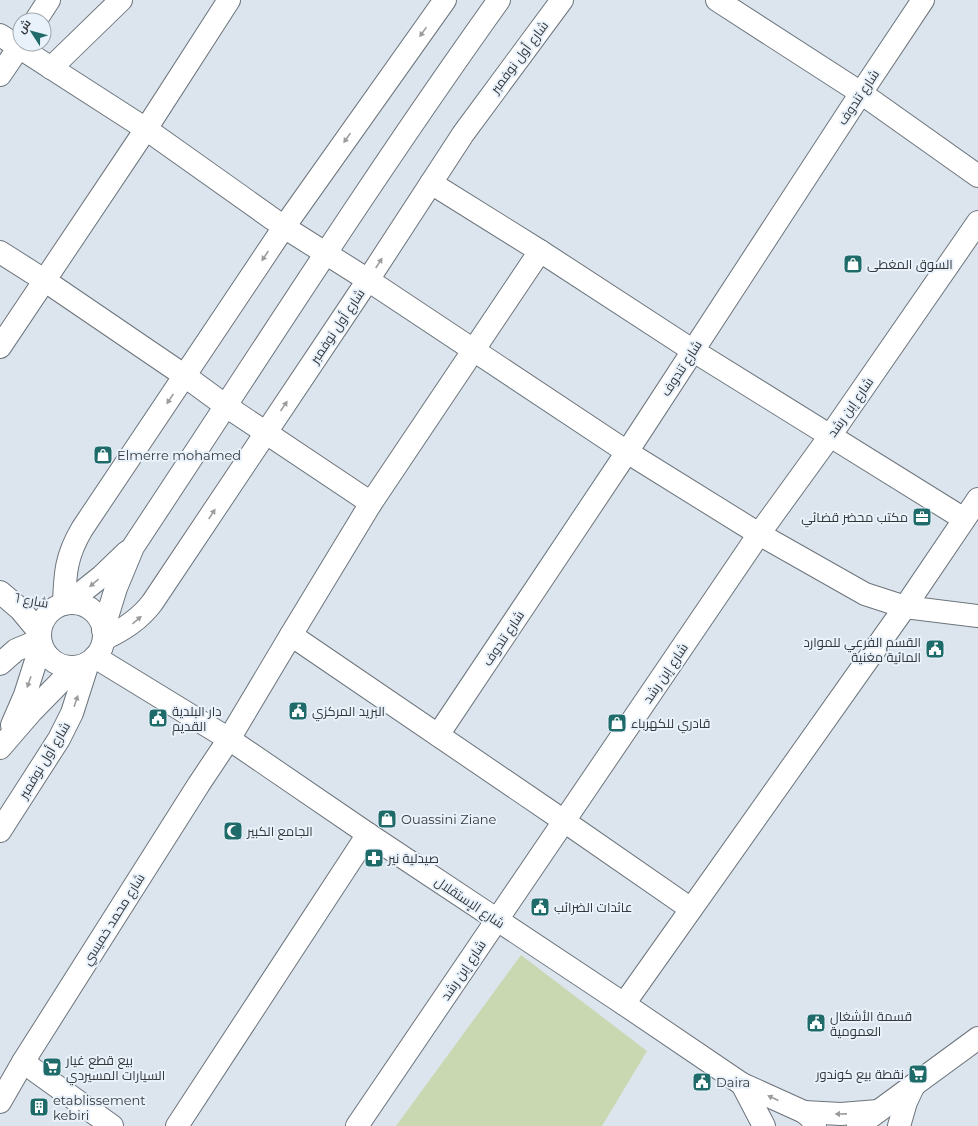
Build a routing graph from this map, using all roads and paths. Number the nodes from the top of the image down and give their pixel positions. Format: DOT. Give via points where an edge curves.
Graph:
graph roads {
  1 [pos="49,0"];
  2 [pos="121,0"];
  3 [pos="229,0"];
  4 [pos="445,0"];
  5 [pos="499,0"];
  6 [pos="562,0"];
  7 [pos="717,0"];
  8 [pos="923,0"];
  9 [pos="41,12"];
  10 [pos="0,35"];
  11 [pos="12,42"];
  12 [pos="16,52"];
  13 [pos="28,52"];
  14 [pos="51,68"];
  15 [pos="0,75"];
  16 [pos="861,93"];
  17 [pos="146,130"];
  18 [pos="978,176"];
  19 [pos="431,183"];
  20 [pos="978,222"];
  21 [pos="284,227"];
  22 [pos="540,251"];
  23 [pos="0,252"];
  24 [pos="326,253"];
  25 [pos="44,280"];
  26 [pos="368,280"];
  27 [pos="0,347"];
  28 [pos="692,350"];
  29 [pos="472,351"];
  30 [pos="185,376"];
  31 [pos="226,406"];
  32 [pos="266,432"];
  33 [pos="830,436"];
  34 [pos="626,452"];
  35 [pos="978,499"];
  36 [pos="371,503"];
  37 [pos="964,519"];
  38 [pos="759,534"];
  39 [pos="133,547"];
  40 [pos="2,593"];
  41 [pos="64,604"];
  42 [pos="905,608"];
  43 [pos="978,616"];
  44 [pos="291,635"];
  45 [pos="40,639"];
  46 [pos="93,651"];
  47 [pos="0,664"];
  48 [pos="438,735"];
  49 [pos="229,739"];
  50 [pos="2,746"];
  51 [pos="564,821"];
  52 [pos="0,831"];
  53 [pos="368,834"];
  54 [pos="691,909"];
  55 [pos="497,920"];
  56 [pos="624,1004"];
  57 [pos="978,1038"];
  58 [pos="23,1062"];
  59 [pos="742,1084"];
  60 [pos="914,1085"];
  61 [pos="0,1102"];
  62 [pos="878,1111"];
  63 [pos="810,1119"];
  64 [pos="112,1126"];
  65 [pos="177,1126"];
  66 [pos="357,1126"];
  67 [pos="764,1126"];
  68 [pos="858,1126"];
  69 [pos="900,1126"];
  1 -- 9 [label="street"];
  2 -- 14 [label="street"];
  3 -- 17 [label="street"];
  4 -- 21 [label="street, one-way"];
  5 -- 24 [label="street, شارع أول نوفمبر"];
  6 -- 19 [label="street, شارع أول نوفمبر" via="463,134"];
  7 -- 16 [label="street"];
  8 -- 16 [label="street, شارع تندوف"];
  10 -- 11 [label="street"];
  12 -- 15 [label="street"];
  13 -- 14 [label="street"];
  14 -- 17 [label="street"];
  16 -- 18 [label="street"];
  16 -- 28 [label="street, شارع تندوف"];
  17 -- 21 [label="street"];
  17 -- 25 [label="street"];
  19 -- 22 [label="street"];
  26 -- 19 [label="street, شارع أول نوفمبر, one-way"];
  20 -- 33 [label="street, شارع إبن رشد"];
  21 -- 24 [label="street"];
  21 -- 30 [label="street, one-way"];
  22 -- 28 [label="street"];
  22 -- 29 [label="street, شارع محمد خميسي"];
  23 -- 25 [label="street"];
  24 -- 26 [label="street"];
  24 -- 31 [label="street, شارع أول نوفمبر"];
  25 -- 27 [label="street"];
  25 -- 30 [label="street"];
  26 -- 29 [label="street"];
  32 -- 26 [label="street, شارع أول نوفمبر, one-way"];
  28 -- 33 [label="street"];
  28 -- 34 [label="street, شارع تندوف"];
  29 -- 34 [label="street"];
  29 -- 36 [label="street, شارع محمد خميسي"];
  30 -- 31 [label="street"];
  30 -- 41 [label="street, one-way" via="75,542 65,570"];
  31 -- 32 [label="street"];
  31 -- 39 [label="street, شارع أول نوفمبر"];
  32 -- 36 [label="street"];
  46 -- 32 [label="street, شارع أول نوفمبر, one-way" via="145,612"];
  33 -- 37 [label="street"];
  33 -- 38 [label="street, شارع إبن رشد"];
  34 -- 38 [label="street"];
  34 -- 48 [label="street, شارع تندوف"];
  35 -- 37 [label="street"];
  36 -- 44 [label="street, شارع محمد خميسي"];
  37 -- 42 [label="street"];
  38 -- 42 [label="street" via="865,594"];
  38 -- 51 [label="street, شارع إبن رشد"];
  39 -- 41 [label="street, شارع أول نوفمبر, one-way" via="102,576"];
  39 -- 46 [label="street, شارع أول نوفمبر"];
  40 -- 41 [label="street, شارع 1" via="32,601"];
  40 -- 45 [label="street, شارع 1" via="20,609"];
  41 -- 45 [label="street" via="46,616 41,624"];
  41 -- 46 [label="street" via="78,603 91,610 101,621"];
  42 -- 43 [label="street"];
  42 -- 54 [label="street"];
  44 -- 48 [label="street"];
  44 -- 49 [label="street, شارع محمد خميسي"];
  45 -- 46 [label="street" via="50,659 66,666"];
  45 -- 47 [label="street" via="16,650"];
  45 -- 50 [label="street, شارع أول نوفمبر, one-way" via="25,694"];
  46 -- 49 [label="street, شارع الإستقلال"];
  46 -- 50 [label="street, شارع أول نوفمبر" via="46,696"];
  52 -- 46 [label="street, شارع أول نوفمبر, one-way" via="59,739 72,713"];
  48 -- 51 [label="street"];
  49 -- 53 [label="street, شارع الإستقلال"];
  49 -- 58 [label="street, شارع محمد خميسي" via="194,790"];
  51 -- 54 [label="street"];
  51 -- 55 [label="street, شارع إبن رشد"];
  53 -- 55 [label="street, شارع الإستقلال"];
  53 -- 65 [label="street"];
  54 -- 56 [label="street"];
  55 -- 56 [label="street, شارع الإستقلال"];
  55 -- 66 [label="street, شارع إبن رشد"];
  56 -- 59 [label="street, شارع الإستقلال"];
  57 -- 60 [label="street"];
  58 -- 61 [label="street, شارع محمد خميسي"];
  58 -- 64 [label="street"];
  63 -- 59 [label="street, شارع الإستقلال, one-way"];
  59 -- 67 [label="street"];
  60 -- 62 [label="street"];
  60 -- 69 [label="street" via="906,1102"];
  62 -- 63 [label="street, one-way"];
  62 -- 68 [label="street"];
}
